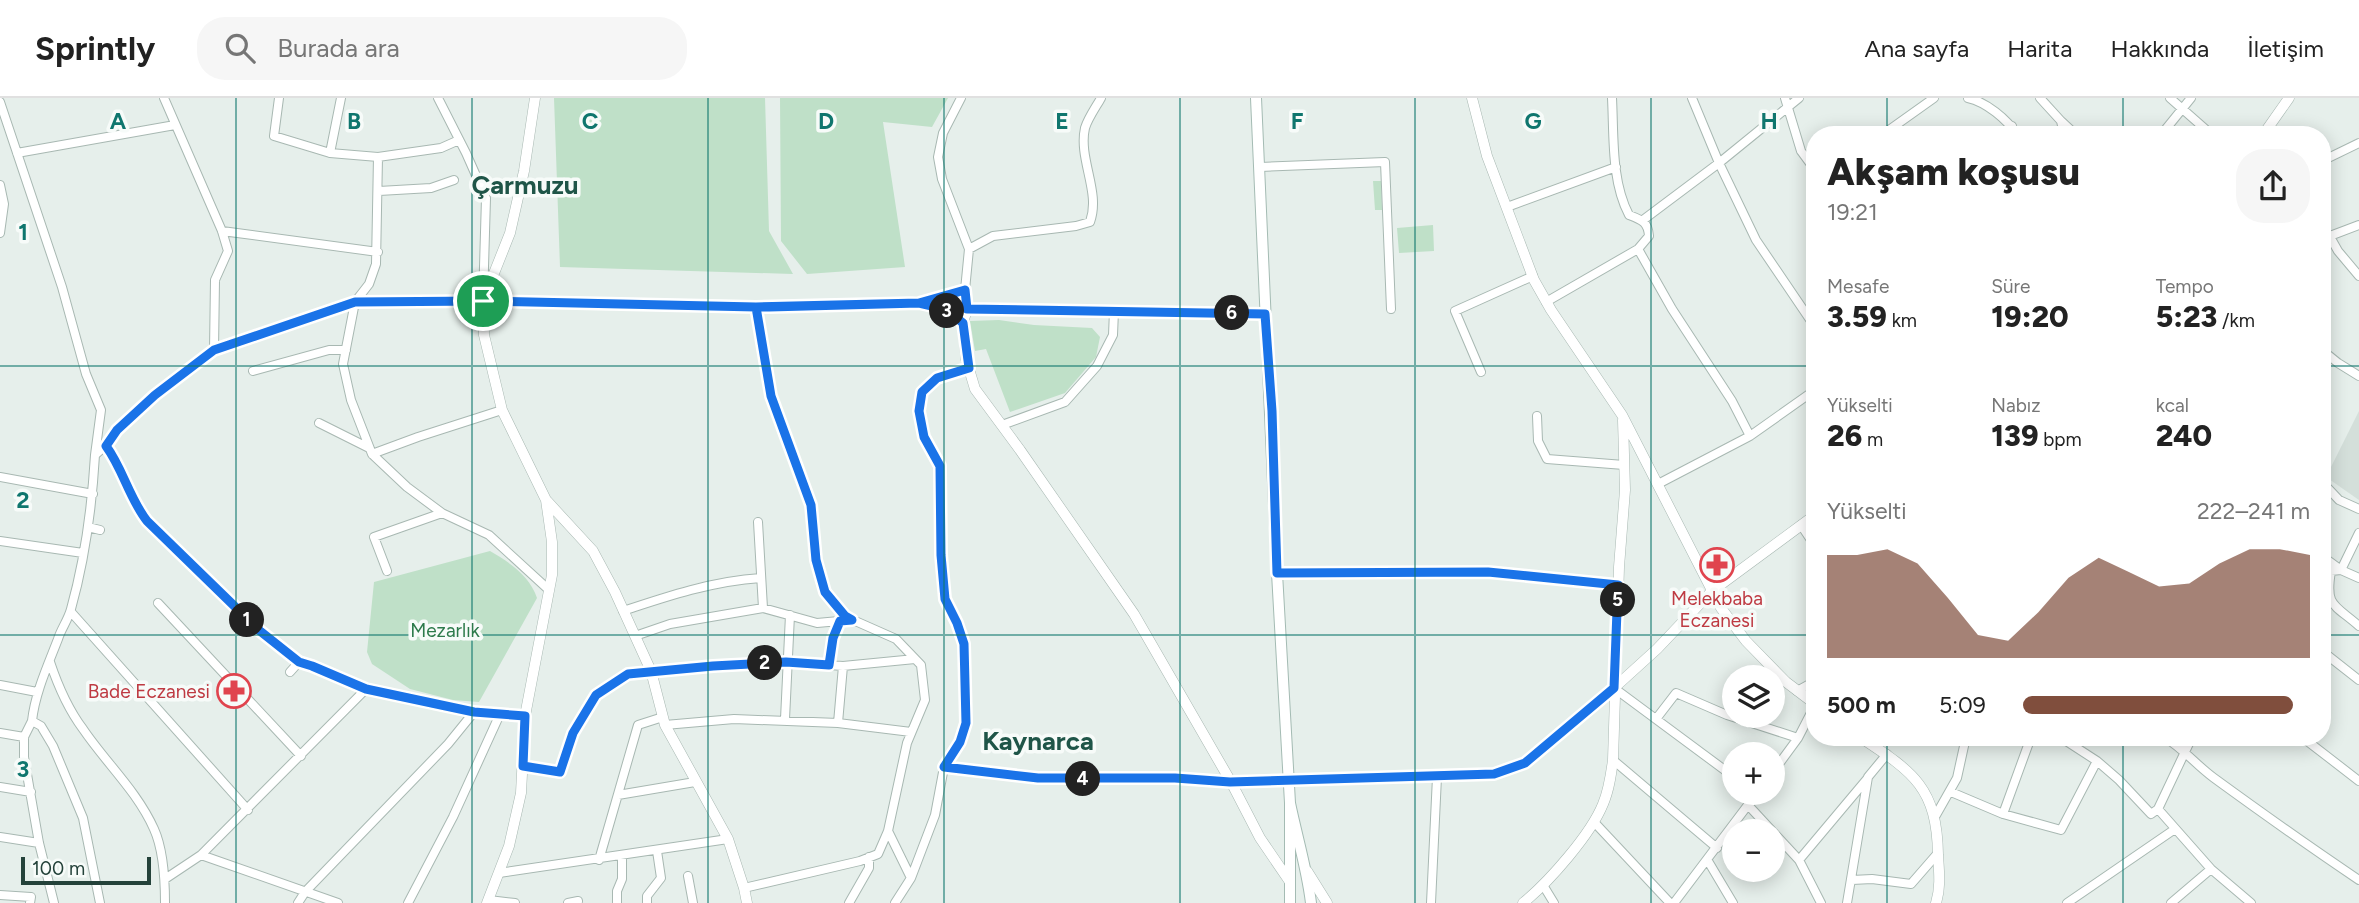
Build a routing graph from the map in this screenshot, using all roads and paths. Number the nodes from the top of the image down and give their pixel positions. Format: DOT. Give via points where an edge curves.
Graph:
graph roads {
  1 [pos="164,98"];
  2 [pos="279,98"];
  3 [pos="341,98"];
  4 [pos="438,98"];
  5 [pos="535,98"];
  6 [pos="961,98"];
  7 [pos="1101,98"];
  8 [pos="1256,98"];
  9 [pos="1472,98"];
  10 [pos="1612,98"];
  11 [pos="1694,98"];
  12 [pos="1799,98"];
  13 [pos="1934,98"];
  14 [pos="1968,98"];
  15 [pos="2040,98"];
  16 [pos="2170,98"];
  17 [pos="2191,98"];
  18 [pos="2289,98"];
  19 [pos="0,102"];
  20 [pos="1787,102"];
  21 [pos="2183,110"];
  22 [pos="2061,121"];
  23 [pos="175,125"];
  24 [pos="1895,126"];
  25 [pos="2012,126"];
  26 [pos="2062,126"];
  27 [pos="2066,126"];
  28 [pos="2169,126"];
  29 [pos="2202,126"];
  30 [pos="2269,126"];
  31 [pos="460,140"];
  32 [pos="2359,143"];
  33 [pos="17,153"];
  34 [pos="330,153"];
  35 [pos="378,157"];
  36 [pos="2331,157"];
  37 [pos="1806,158"];
  38 [pos="1719,163"];
  39 [pos="1260,167"];
  40 [pos="1616,167"];
  41 [pos="454,180"];
  42 [pos="0,185"];
  43 [pos="379,191"];
  44 [pos="1507,207"];
  45 [pos="1643,220"];
  46 [pos="2359,225"];
  47 [pos="222,231"];
  48 [pos="0,233"];
  49 [pos="2331,235"];
  50 [pos="2331,243"];
  51 [pos="969,249"];
  52 [pos="1638,249"];
  53 [pos="378,252"];
  54 [pos="1533,276"];
  55 [pos="2359,276"];
  56 [pos="965,290"];
  57 [pos="483,301"];
  58 [pos="355,302"];
  59 [pos="1546,302"];
  60 [pos="919,303"];
  61 [pos="756,307"];
  62 [pos="967,309"];
  63 [pos="1391,309"];
  64 [pos="1114,311"];
  65 [pos="1265,314"];
  66 [pos="1806,314"];
  67 [pos="963,323"];
  68 [pos="214,350"];
  69 [pos="346,350"];
  70 [pos="2331,357"];
  71 [pos="969,368"];
  72 [pos="253,371"];
  73 [pos="1480,372"];
  74 [pos="2359,376"];
  75 [pos="1806,396"];
  76 [pos="502,410"];
  77 [pos="1622,415"];
  78 [pos="1537,416"];
  79 [pos="319,423"];
  80 [pos="1002,425"];
  81 [pos="1750,436"];
  82 [pos="106,446"];
  83 [pos="371,451"];
  84 [pos="95,455"];
  85 [pos="1624,465"];
  86 [pos="0,477"];
  87 [pos="1658,484"];
  88 [pos="2331,492"];
  89 [pos="93,494"];
  90 [pos="546,500"];
  91 [pos="2359,509"];
  92 [pos="442,513"];
  93 [pos="1806,521"];
  94 [pos="758,522"];
  95 [pos="1801,525"];
  96 [pos="88,527"];
  97 [pos="100,530"];
  98 [pos="1806,532"];
  99 [pos="2359,533"];
  100 [pos="0,541"];
  101 [pos="83,553"];
  102 [pos="2331,563"];
  103 [pos="2341,570"];
  104 [pos="387,571"];
  105 [pos="2331,571"];
  106 [pos="1277,573"];
  107 [pos="761,578"];
  108 [pos="2359,578"];
  109 [pos="1618,585"];
  110 [pos="549,590"];
  111 [pos="1712,591"];
  112 [pos="2331,601"];
  113 [pos="158,603"];
  114 [pos="763,608"];
  115 [pos="623,611"];
  116 [pos="71,612"];
  117 [pos="790,615"];
  118 [pos="852,620"];
  119 [pos="840,621"];
  120 [pos="2359,626"];
  121 [pos="635,636"];
  122 [pos="915,659"];
  123 [pos="2331,659"];
  124 [pos="50,662"];
  125 [pos="299,662"];
  126 [pos="786,662"];
  127 [pos="829,665"];
  128 [pos="843,666"];
  129 [pos="651,671"];
  130 [pos="290,672"];
  131 [pos="2359,680"];
  132 [pos="0,685"];
  133 [pos="1806,686"];
  134 [pos="1614,688"];
  135 [pos="366,689"];
  136 [pos="1797,691"];
  137 [pos="37,692"];
  138 [pos="1806,698"];
  139 [pos="474,712"];
  140 [pos="500,714"];
  141 [pos="525,716"];
  142 [pos="785,719"];
  143 [pos="1656,719"];
  144 [pos="32,721"];
  145 [pos="664,721"];
  146 [pos="1806,722"];
  147 [pos="838,723"];
  148 [pos="911,732"];
  149 [pos="0,733"];
  150 [pos="24,737"];
  151 [pos="1798,738"];
  152 [pos="1874,746"];
  153 [pos="1964,746"];
  154 [pos="2028,746"];
  155 [pos="2074,746"];
  156 [pos="2175,746"];
  157 [pos="2188,746"];
  158 [pos="2314,746"];
  159 [pos="2184,753"];
  160 [pos="1887,754"];
  161 [pos="300,756"];
  162 [pos="1785,756"];
  163 [pos="1613,760"];
  164 [pos="2097,761"];
  165 [pos="523,766"];
  166 [pos="944,767"];
  167 [pos="1722,768"];
  168 [pos="1437,777"];
  169 [pos="1868,777"];
  170 [pos="1288,780"];
  171 [pos="2359,781"];
  172 [pos="695,782"];
  173 [pos="1230,782"];
  174 [pos="0,787"];
  175 [pos="31,792"];
  176 [pos="1951,792"];
  177 [pos="618,795"];
  178 [pos="1290,803"];
  179 [pos="1748,805"];
  180 [pos="2158,809"];
  181 [pos="248,810"];
  182 [pos="2003,814"];
  183 [pos="1936,816"];
  184 [pos="1760,819"];
  185 [pos="1594,822"];
  186 [pos="2175,829"];
  187 [pos="888,831"];
  188 [pos="0,838"];
  189 [pos="728,839"];
  190 [pos="39,843"];
  191 [pos="1785,845"];
  192 [pos="1717,848"];
  193 [pos="657,851"];
  194 [pos="1938,853"];
  195 [pos="201,855"];
  196 [pos="622,856"];
  197 [pos="869,857"];
  198 [pos="599,860"];
  199 [pos="1799,860"];
  200 [pos="1708,861"];
  201 [pos="2211,869"];
  202 [pos="1307,871"];
  203 [pos="499,873"];
  204 [pos="688,876"];
  205 [pos="165,878"];
  206 [pos="911,878"];
  207 [pos="1852,880"];
  208 [pos="2359,880"];
  209 [pos="1290,882"];
  210 [pos="1543,885"];
  211 [pos="744,888"];
  212 [pos="305,892"];
  213 [pos="0,895"];
  214 [pos="488,901"];
  215 [pos="578,901"];
  216 [pos="30,903"];
  217 [pos="54,903"];
  218 [pos="100,903"];
  219 [pos="165,903"];
  220 [pos="298,903"];
  221 [pos="338,903"];
  222 [pos="408,903"];
  223 [pos="515,903"];
  224 [pos="568,903"];
  225 [pos="617,903"];
  226 [pos="647,903"];
  227 [pos="692,903"];
  228 [pos="747,903"];
  229 [pos="849,903"];
  230 [pos="895,903"];
  231 [pos="1290,903"];
  232 [pos="1311,903"];
  233 [pos="1327,903"];
  234 [pos="1431,903"];
  235 [pos="1524,903"];
  236 [pos="1554,903"];
  237 [pos="1672,903"];
  238 [pos="1733,903"];
  239 [pos="1821,903"];
  240 [pos="1847,903"];
  241 [pos="1936,903"];
  242 [pos="2067,903"];
  243 [pos="2171,903"];
  244 [pos="2251,903"];
  1 -- 23 [label="street"];
  2 -- 34 [label="street" via="274,136"];
  3 -- 34 [label="street"];
  4 -- 31 [label="street"];
  5 -- 57 [label="street" via="510,233"];
  6 -- 51 [label="street" via="943,133 938,157"];
  7 -- 51 [label="street" via="1085,128 1094,211 1090,222 993,236"];
  8 -- 39 [label="main road"];
  9 -- 44 [label="street"];
  10 -- 40 [label="street"];
  11 -- 38 [label="street"];
  12 -- 20 [label="street"];
  13 -- 24 [label="street"];
  14 -- 25 [label="street"];
  15 -- 22 [label="street"];
  16 -- 21 [label="street"];
  17 -- 21 [label="street"];
  18 -- 30 [label="street"];
  19 -- 33 [label="street"];
  20 -- 37 [label="street"];
  20 -- 38 [label="street"];
  21 -- 28 [label="street"];
  21 -- 29 [label="street"];
  22 -- 26 [label="street"];
  22 -- 27 [label="street"];
  23 -- 33 [label="street"];
  23 -- 47 [label="street"];
  31 -- 35 [label="street" via="440,148"];
  31 -- 57 [label="street" via="486,198"];
  32 -- 36 [label="street"];
  33 -- 84 [label="street" via="101,410"];
  34 -- 35 [label="street"];
  35 -- 43 [label="street"];
  38 -- 45 [label="street"];
  38 -- 66 [label="street" via="1756,240"];
  39 -- 63 [label="street" via="1385,162"];
  39 -- 65 [label="main road"];
  40 -- 44 [label="street"];
  40 -- 45 [label="street" via="1623,205 1629,215"];
  41 -- 43 [label="street" via="431,188"];
  42 -- 48 [label="street" via="4,204"];
  43 -- 53 [label="street"];
  44 -- 54 [label="street"];
  45 -- 52 [label="street" via="1649,236"];
  46 -- 49 [label="street"];
  47 -- 53 [label="street"];
  47 -- 68 [label="street" via="228,251 215,280"];
  50 -- 55 [label="street"];
  51 -- 56 [label="street"];
  52 -- 59 [label="street"];
  52 -- 81 [label="street"];
  53 -- 58 [label="street" via="369,284"];
  54 -- 59 [label="street"];
  54 -- 73 [label="street" via="1455,311"];
  56 -- 60 [label="street"];
  56 -- 62 [label="street"];
  57 -- 58 [label="street"];
  57 -- 61 [label="street"];
  57 -- 76 [label="street" via="484,335"];
  58 -- 68 [label="street"];
  58 -- 69 [label="street"];
  59 -- 77 [label="street"];
  60 -- 61 [label="street"];
  60 -- 67 [label="street" via="945,309"];
  61 -- 118 [label="street" via="771,396 811,505 816,560 825,592"];
  62 -- 64 [label="main road"];
  62 -- 67 [label="street"];
  64 -- 65 [label="main road"];
  64 -- 80 [label="street" via="1113,335 1097,366 1065,402"];
  65 -- 106 [label="main road"];
  67 -- 71 [label="street"];
  68 -- 82 [label="street" via="155,395"];
  69 -- 72 [label="street" via="329,350"];
  69 -- 83 [label="street" via="343,364 351,400"];
  70 -- 74 [label="street"];
  71 -- 80 [label="street" via="975,389"];
  71 -- 166 [label="street" via="937,378 922,392 919,411 924,437 940,466 945,599 964,644 966,723"];
  75 -- 81 [label="street"];
  76 -- 83 [label="street"];
  76 -- 90 [label="street"];
  77 -- 85 [label="street"];
  77 -- 87 [label="street"];
  78 -- 85 [label="street" via="1538,441 1547,459"];
  79 -- 83 [label="street"];
  80 -- 173 [label="street" via="1134,614"];
  81 -- 87 [label="street"];
  82 -- 84 [label="street"];
  82 -- 125 [label="street" via="147,521 260,631"];
  83 -- 92 [label="street" via="407,488"];
  84 -- 89 [label="street"];
  85 -- 109 [label="street"];
  86 -- 89 [label="street"];
  87 -- 111 [label="street"];
  88 -- 91 [label="street"];
  89 -- 96 [label="street"];
  90 -- 110 [label="street" via="552,542"];
  90 -- 115 [label="street" via="593,551"];
  92 -- 104 [label="street" via="374,537"];
  92 -- 110 [label="street" via="489,535"];
  93 -- 95 [label="street"];
  94 -- 107 [label="street"];
  95 -- 98 [label="street"];
  95 -- 111 [label="street"];
  96 -- 97 [label="street"];
  96 -- 101 [label="street"];
  99 -- 103 [label="street"];
  100 -- 101 [label="street"];
  101 -- 116 [label="street"];
  102 -- 103 [label="street"];
  103 -- 105 [label="street"];
  103 -- 108 [label="street"];
  106 -- 109 [label="street" via="1488,572"];
  106 -- 170 [label="main road"];
  107 -- 114 [label="street"];
  107 -- 115 [label="street" via="736,579"];
  109 -- 134 [label="street"];
  110 -- 141 [label="street"];
  111 -- 134 [label="street"];
  111 -- 136 [label="street" via="1746,641"];
  112 -- 120 [label="street"];
  113 -- 161 [label="street"];
  114 -- 117 [label="street"];
  114 -- 121 [label="street" via="670,624"];
  115 -- 121 [label="street"];
  116 -- 124 [label="street"];
  116 -- 181 [label="street"];
  117 -- 119 [label="street" via="817,623"];
  117 -- 126 [label="street"];
  118 -- 119 [label="street"];
  118 -- 122 [label="street" via="896,639"];
  119 -- 127 [label="street"];
  121 -- 129 [label="street"];
  122 -- 128 [label="street"];
  122 -- 148 [label="street" via="925,701"];
  123 -- 131 [label="street"];
  124 -- 137 [label="street"];
  124 -- 205 [label="street" via="64,700 82,729 136,796 155,831"];
  125 -- 130 [label="street"];
  125 -- 135 [label="street"];
  126 -- 127 [label="street"];
  126 -- 129 [label="street"];
  126 -- 142 [label="street"];
  127 -- 128 [label="street"];
  128 -- 147 [label="street"];
  129 -- 145 [label="street"];
  129 -- 165 [label="street" via="628,674 596,695 573,733 560,772"];
  132 -- 137 [label="street"];
  133 -- 136 [label="street"];
  134 -- 143 [label="street"];
  134 -- 163 [label="street"];
  134 -- 168 [label="street" via="1525,763 1494,774"];
  135 -- 139 [label="street"];
  135 -- 161 [label="street"];
  136 -- 138 [label="street"];
  137 -- 144 [label="street"];
  139 -- 140 [label="street"];
  139 -- 212 [label="street"];
  140 -- 141 [label="street"];
  140 -- 222 [label="street"];
  141 -- 165 [label="street"];
  142 -- 145 [label="street"];
  142 -- 147 [label="street"];
  143 -- 151 [label="street" via="1676,692 1727,715"];
  143 -- 167 [label="street"];
  144 -- 150 [label="street"];
  144 -- 218 [label="street" via="41,726 83,818"];
  145 -- 172 [label="street"];
  145 -- 177 [label="street" via="638,725"];
  146 -- 151 [label="street"];
  147 -- 148 [label="street"];
  148 -- 187 [label="street"];
  149 -- 150 [label="street"];
  150 -- 175 [label="street"];
  151 -- 162 [label="street"];
  152 -- 160 [label="street"];
  153 -- 176 [label="street"];
  154 -- 182 [label="street"];
  155 -- 164 [label="street"];
  156 -- 159 [label="street"];
  157 -- 159 [label="street"];
  158 -- 171 [label="street"];
  159 -- 180 [label="street"];
  159 -- 208 [label="street"];
  160 -- 169 [label="street"];
  160 -- 183 [label="street" via="1907,769"];
  161 -- 181 [label="street"];
  163 -- 185 [label="street" via="1603,805"];
  163 -- 192 [label="street"];
  164 -- 180 [label="street" via="2151,814"];
  164 -- 182 [label="street" via="2061,830"];
  165 -- 203 [label="street" via="521,793"];
  166 -- 173 [label="street" via="1038,778"];
  166 -- 206 [label="street" via="935,815"];
  168 -- 170 [label="street"];
  168 -- 234 [label="street"];
  169 -- 199 [label="street"];
  169 -- 207 [label="street"];
  170 -- 173 [label="street"];
  170 -- 178 [label="main road"];
  172 -- 177 [label="street"];
  172 -- 189 [label="street"];
  173 -- 209 [label="street"];
  174 -- 175 [label="street"];
  175 -- 190 [label="street"];
  176 -- 182 [label="street"];
  176 -- 183 [label="street"];
  177 -- 198 [label="street"];
  178 -- 202 [label="main road"];
  178 -- 209 [label="main road"];
  179 -- 184 [label="street"];
  179 -- 192 [label="street"];
  180 -- 186 [label="street"];
  181 -- 195 [label="street"];
  183 -- 194 [label="street"];
  185 -- 210 [label="street"];
  185 -- 237 [label="street"];
  186 -- 201 [label="street"];
  186 -- 242 [label="street"];
  187 -- 197 [label="street" via="878,854"];
  187 -- 206 [label="street"];
  188 -- 190 [label="street"];
  189 -- 193 [label="street"];
  189 -- 211 [label="street"];
  190 -- 217 [label="street"];
  191 -- 199 [label="street"];
  192 -- 200 [label="street"];
  193 -- 196 [label="street"];
  193 -- 226 [label="street" via="661,878"];
  194 -- 207 [label="street" via="1911,884"];
  194 -- 241 [label="street"];
  195 -- 205 [label="street"];
  195 -- 212 [label="street"];
  196 -- 198 [label="street"];
  196 -- 225 [label="street"];
  197 -- 211 [label="street"];
  197 -- 229 [label="street" via="869,868"];
  198 -- 203 [label="street"];
  199 -- 239 [label="street"];
  200 -- 237 [label="street"];
  200 -- 238 [label="street"];
  201 -- 243 [label="street"];
  201 -- 244 [label="street"];
  202 -- 232 [label="main road"];
  202 -- 233 [label="street"];
  203 -- 214 [label="street"];
  204 -- 227 [label="street"];
  205 -- 219 [label="street"];
  206 -- 230 [label="street"];
  207 -- 240 [label="street"];
  209 -- 231 [label="main road"];
  210 -- 235 [label="street"];
  210 -- 236 [label="street"];
  211 -- 228 [label="street"];
  212 -- 220 [label="street"];
  212 -- 221 [label="street"];
  213 -- 216 [label="street" via="31,897"];
  214 -- 223 [label="street"];
  215 -- 224 [label="street"];
}
